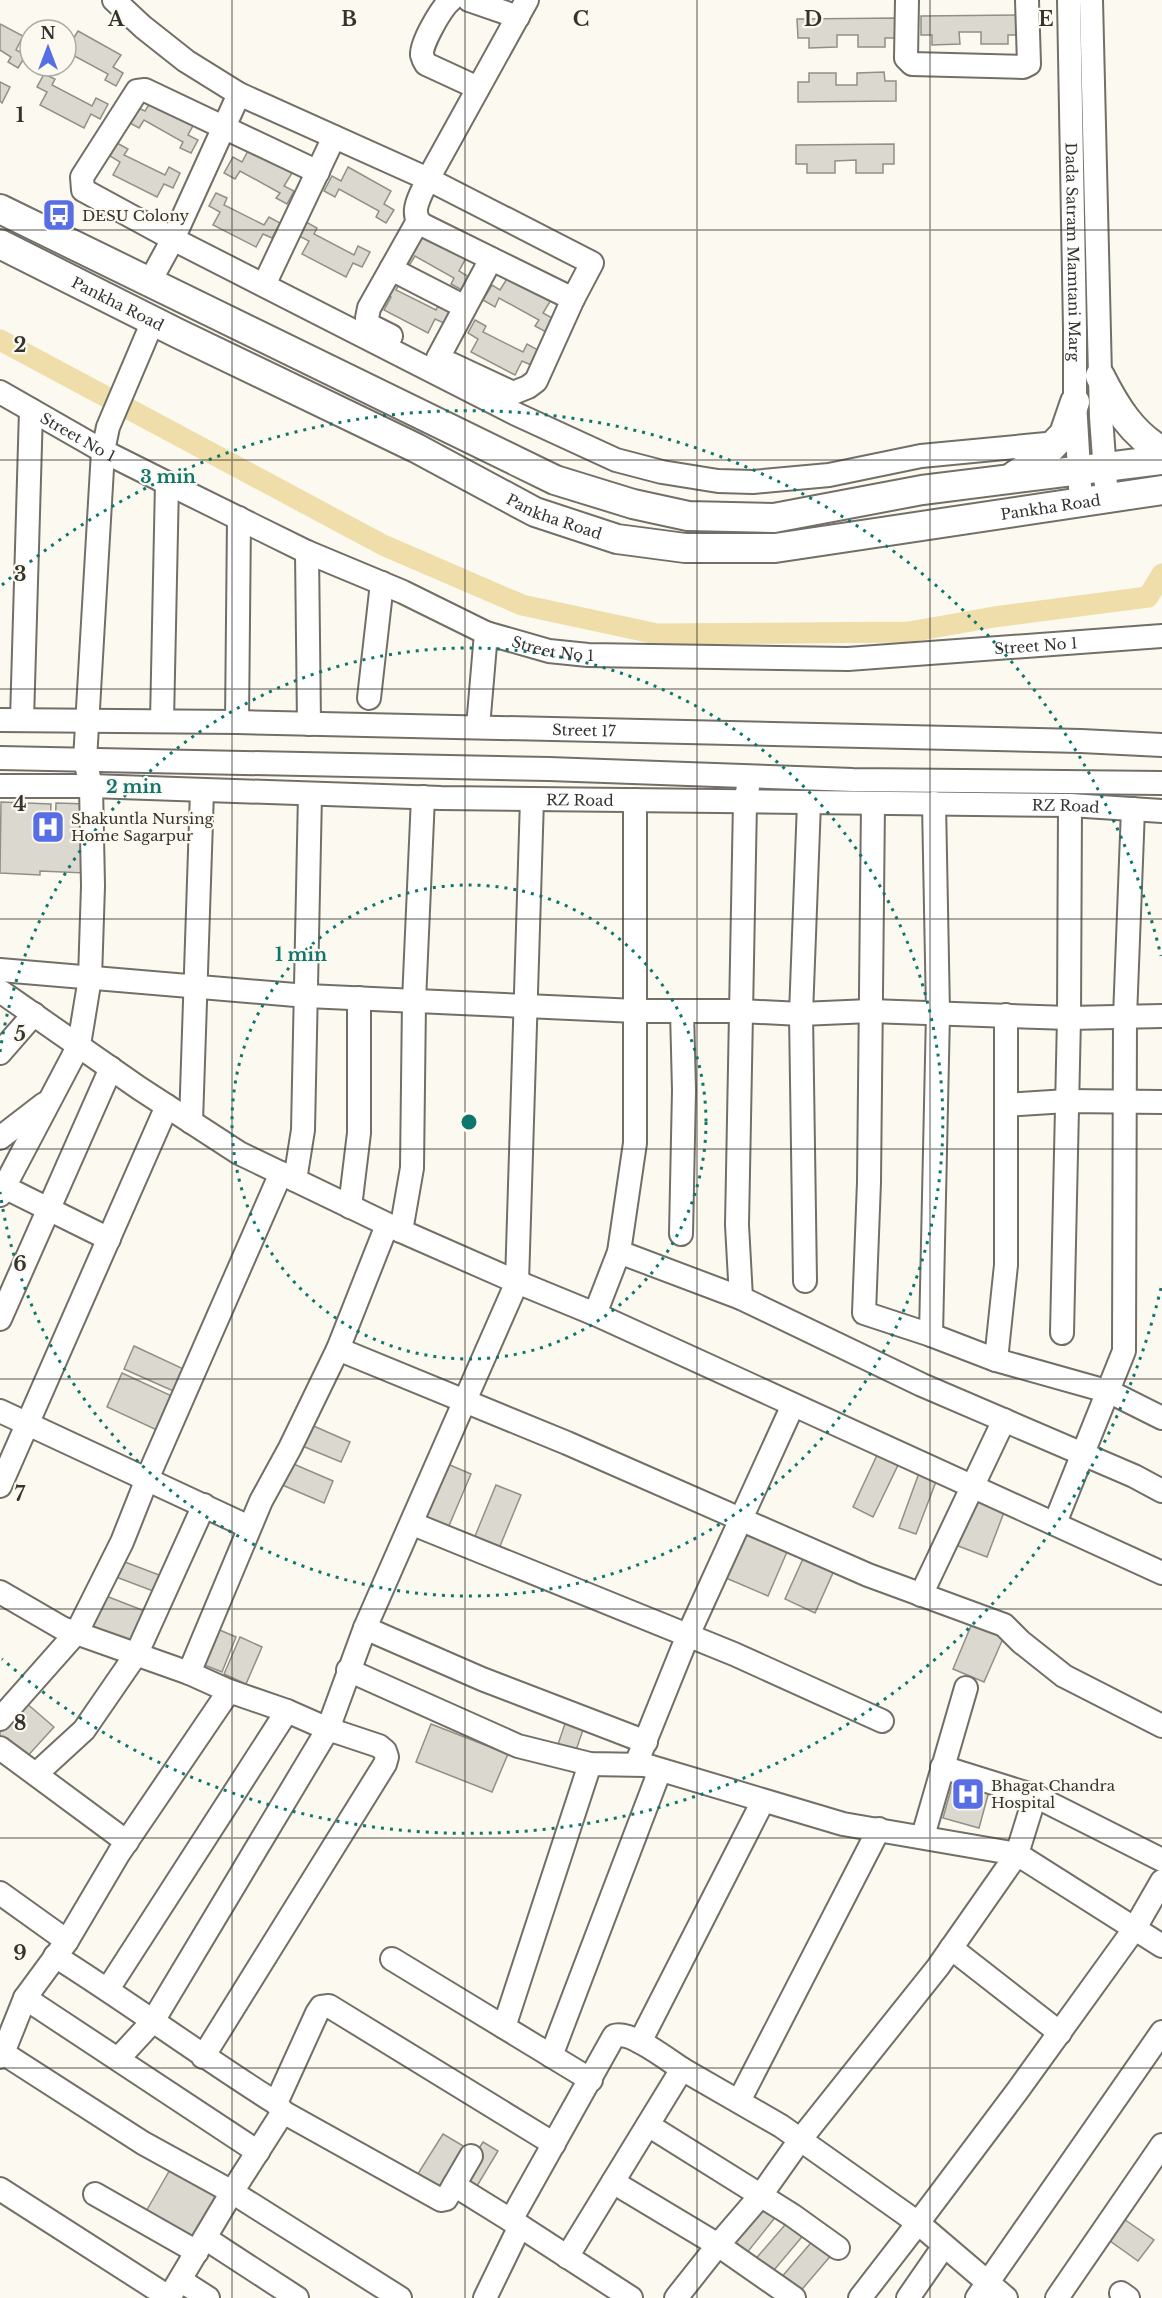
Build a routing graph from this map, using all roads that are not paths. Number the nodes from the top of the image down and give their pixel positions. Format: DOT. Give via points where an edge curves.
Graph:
graph roads {
  1 [pos="114,0"];
  2 [pos="452,0"];
  3 [pos="470,0"];
  4 [pos="907,0"];
  5 [pos="1027,0"];
  6 [pos="1070,0"];
  7 [pos="1091,0"];
  8 [pos="524,5"];
  9 [pos="478,88"];
  10 [pos="239,94"];
  11 [pos="224,126"];
  12 [pos="334,137"];
  13 [pos="318,171"];
  14 [pos="428,179"];
  15 [pos="0,209"];
  16 [pos="418,221"];
  17 [pos="173,239"];
  18 [pos="0,244"];
  19 [pos="491,259"];
  20 [pos="391,269"];
  21 [pos="149,283"];
  22 [pos="264,285"];
  23 [pos="573,299"];
  24 [pos="465,307"];
  25 [pos="153,321"];
  26 [pos="438,358"];
  27 [pos="1100,376"];
  28 [pos="0,392"];
  29 [pos="1075,402"];
  30 [pos="31,410"];
  31 [pos="1057,443"];
  32 [pos="103,451"];
  33 [pos="1162,452"];
  34 [pos="1162,460"];
  35 [pos="1090,469"];
  36 [pos="1008,479"];
  37 [pos="167,483"];
  38 [pos="1162,490"];
  39 [pos="1094,501"];
  40 [pos="239,519"];
  41 [pos="307,552"];
  42 [pos="382,583"];
  43 [pos="486,633"];
  44 [pos="1162,636"];
  45 [pos="369,698"];
  46 [pos="11,720"];
  47 [pos="87,720"];
  48 [pos="162,721"];
  49 [pos="237,722"];
  50 [pos="309,723"];
  51 [pos="478,727"];
  52 [pos="1162,745"];
  53 [pos="0,758"];
  54 [pos="85,760"];
  55 [pos="750,776"];
  56 [pos="1162,783"];
  57 [pos="0,786"];
  58 [pos="91,786"];
  59 [pos="202,791"];
  60 [pos="310,794"];
  61 [pos="423,797"];
  62 [pos="532,799"];
  63 [pos="635,800"];
  64 [pos="745,802"];
  65 [pos="809,803"];
  66 [pos="873,803"];
  67 [pos="934,803"];
  68 [pos="1070,805"];
  69 [pos="1133,809"];
  70 [pos="1162,811"];
  71 [pos="0,970"];
  72 [pos="90,978"];
  73 [pos="196,986"];
  74 [pos="0,991"];
  75 [pos="307,996"];
  76 [pos="359,998"];
  77 [pos="414,1001"];
  78 [pos="526,1006"];
  79 [pos="636,1011"];
  80 [pos="682,1011"];
  81 [pos="741,1011"];
  82 [pos="870,1011"];
  83 [pos="938,1013"];
  84 [pos="34,1014"];
  85 [pos="801,1014"];
  86 [pos="1006,1015"];
  87 [pos="1162,1016"];
  88 [pos="1125,1017"];
  89 [pos="1069,1018"];
  90 [pos="80,1045"];
  91 [pos="0,1053"];
  92 [pos="111,1068"];
  93 [pos="51,1098"];
  94 [pos="1067,1101"];
  95 [pos="1125,1101"];
  96 [pos="1162,1102"];
  97 [pos="1006,1105"];
  98 [pos="167,1106"];
  99 [pos="191,1122"];
  100 [pos="0,1138"];
  101 [pos="288,1176"];
  102 [pos="1,1189"];
  103 [pos="350,1207"];
  104 [pos="48,1209"];
  105 [pos="394,1228"];
  106 [pos="681,1234"];
  107 [pos="109,1239"];
  108 [pos="619,1251"];
  109 [pos="805,1281"];
  110 [pos="517,1282"];
  111 [pos="741,1298"];
  112 [pos="595,1314"];
  113 [pos="0,1319"];
  114 [pos="1062,1333"];
  115 [pos="931,1335"];
  116 [pos="338,1349"];
  117 [pos="996,1360"];
  118 [pos="1110,1392"];
  119 [pos="464,1401"];
  120 [pos="793,1405"];
  121 [pos="0,1411"];
  122 [pos="1162,1419"];
  123 [pos="1004,1420"];
  124 [pos="29,1425"];
  125 [pos="1083,1454"];
  126 [pos="147,1479"];
  127 [pos="0,1486"];
  128 [pos="972,1486"];
  129 [pos="1162,1491"];
  130 [pos="204,1506"];
  131 [pos="741,1519"];
  132 [pos="1055,1523"];
  133 [pos="413,1524"];
  134 [pos="249,1527"];
  135 [pos="1162,1573"];
  136 [pos="0,1592"];
  137 [pos="921,1595"];
  138 [pos="365,1628"];
  139 [pos="77,1632"];
  140 [pos="688,1635"];
  141 [pos="137,1653"];
  142 [pos="348,1670"];
  143 [pos="189,1673"];
  144 [pos="966,1688"];
  145 [pos="229,1691"];
  146 [pos="287,1710"];
  147 [pos="0,1719"];
  148 [pos="882,1721"];
  149 [pos="1162,1726"];
  150 [pos="328,1729"];
  151 [pos="646,1742"];
  152 [pos="0,1748"];
  153 [pos="590,1764"];
  154 [pos="636,1764"];
  155 [pos="942,1767"];
  156 [pos="660,1770"];
  157 [pos="36,1774"];
  158 [pos="1035,1796"];
  159 [pos="764,1801"];
  160 [pos="879,1829"];
  161 [pos="923,1836"];
  162 [pos="127,1842"];
  163 [pos="1017,1854"];
  164 [pos="1162,1860"];
  165 [pos="1162,1881"];
  166 [pos="0,1893"];
  167 [pos="1135,1928"];
  168 [pos="1162,1946"];
  169 [pos="61,1948"];
  170 [pos="951,1948"];
  171 [pos="392,1959"];
  172 [pos="108,1989"];
  173 [pos="25,1998"];
  174 [pos="153,2021"];
  175 [pos="504,2027"];
  176 [pos="1162,2032"];
  177 [pos="1060,2033"];
  178 [pos="640,2042"];
  179 [pos="1,2054"];
  180 [pos="551,2056"];
  181 [pos="203,2057"];
  182 [pos="118,2060"];
  183 [pos="682,2069"];
  184 [pos="591,2080"];
  185 [pos="739,2101"];
  186 [pos="280,2108"];
  187 [pos="648,2125"];
  188 [pos="800,2140"];
  189 [pos="554,2144"];
  190 [pos="1162,2145"];
  191 [pos="258,2152"];
  192 [pos="471,2156"];
  193 [pos="613,2182"];
  194 [pos="454,2185"];
  195 [pos="0,2189"];
  196 [pos="232,2192"];
  197 [pos="95,2194"];
  198 [pos="761,2196"];
  199 [pos="515,2223"];
  200 [pos="918,2223"];
  201 [pos="201,2245"];
  202 [pos="718,2245"];
  203 [pos="944,2246"];
  204 [pos="838,2248"];
  205 [pos="567,2257"];
  206 [pos="983,2291"];
  207 [pos="173,2292"];
  208 [pos="208,2298"];
  209 [pos="297,2298"];
  210 [pos="400,2298"];
  211 [pos="485,2298"];
  212 [pos="631,2298"];
  213 [pos="676,2298"];
  214 [pos="794,2298"];
  215 [pos="860,2298"];
  216 [pos="908,2298"];
  217 [pos="1006,2298"];
  218 [pos="1057,2298"];
  1 -- 10 [label="street" via="186,62"];
  2 -- 9 [label="street" via="439,15 422,57 426,64"];
  3 -- 8 [label="street"];
  4 -- 5 [label="street" via="906,58 912,64 1023,67 1029,64"];
  6 -- 29 [label="street, Dada Satram Mamtani Marg"];
  7 -- 27 [label="street, Dada Satram Mamtani Marg"];
  8 -- 9 [label="street"];
  9 -- 14 [label="street"];
  10 -- 11 [label="street"];
  10 -- 12 [label="street"];
  11 -- 13 [label="street"];
  11 -- 17 [label="street"];
  11 -- 17 [label="street" via="154,92 137,91 81,177 83,190"];
  12 -- 13 [label="street"];
  12 -- 14 [label="street"];
  13 -- 22 [label="street"];
  14 -- 16 [label="street" via="415,210"];
  14 -- 23 [label="street" via="592,263"];
  15 -- 21 [label="main road"];
  16 -- 19 [label="street"];
  16 -- 20 [label="street"];
  17 -- 21 [label="street"];
  17 -- 22 [label="street"];
  18 -- 25 [label="main road, Pankha Road"];
  19 -- 23 [label="street"];
  19 -- 24 [label="street"];
  20 -- 24 [label="street"];
  20 -- 26 [label="street" via="369,308 369,325"];
  21 -- 36 [label="main road" via="555,480 633,504 687,516 774,519 922,490"];
  22 -- 31 [label="street" via="516,414 616,460 662,472 753,482 829,476 921,456"];
  23 -- 26 [label="street" via="536,381 528,387 513,393"];
  24 -- 26 [label="street"];
  25 -- 32 [label="street" via="108,428"];
  25 -- 39 [label="main road, Pankha Road" via="416,447 535,512 617,538 685,548 775,548"];
  27 -- 33 [label="main road" via="1122,414"];
  27 -- 35 [label="street, Dada Satram Mamtani Marg"];
  28 -- 30 [label="street, Street No 1"];
  29 -- 31 [label="main road" via="1068,426"];
  29 -- 35 [label="street, Dada Satram Mamtani Marg"];
  30 -- 32 [label="street, Street No 1"];
  30 -- 46 [label="street"];
  31 -- 36 [label="main road" via="1039,460"];
  32 -- 37 [label="street, Street No 1"];
  32 -- 47 [label="street"];
  34 -- 35 [label="main road"];
  35 -- 36 [label="main road"];
  35 -- 39 [label="street, Dada Satram Mamtani Marg"];
  37 -- 40 [label="street, Street No 1"];
  37 -- 48 [label="street"];
  38 -- 39 [label="main road, Pankha Road"];
  40 -- 41 [label="street, Street No 1"];
  40 -- 49 [label="street"];
  41 -- 42 [label="street, Street No 1"];
  41 -- 50 [label="street"];
  42 -- 43 [label="street, Street No 1"];
  42 -- 45 [label="street"];
  43 -- 44 [label="street, Street No 1" via="549,651 588,656 848,659"];
  43 -- 51 [label="street"];
  46 -- 47 [label="street, Street 17"];
  47 -- 48 [label="street, Street 17"];
  47 -- 54 [label="street"];
  48 -- 49 [label="street, Street 17"];
  49 -- 50 [label="street, Street 17"];
  50 -- 51 [label="street, Street 17"];
  51 -- 52 [label="street, Street 17"];
  53 -- 54 [label="street"];
  54 -- 55 [label="street"];
  54 -- 58 [label="street"];
  55 -- 56 [label="street"];
  55 -- 64 [label="street"];
  57 -- 58 [label="street, RZ Road"];
  58 -- 59 [label="street, RZ Road"];
  58 -- 72 [label="street"];
  59 -- 60 [label="street, RZ Road"];
  59 -- 73 [label="street"];
  60 -- 61 [label="street, RZ Road"];
  60 -- 75 [label="street"];
  61 -- 62 [label="street, RZ Road"];
  61 -- 77 [label="street"];
  62 -- 63 [label="street, RZ Road"];
  62 -- 78 [label="street"];
  63 -- 64 [label="street, RZ Road"];
  63 -- 79 [label="street"];
  64 -- 65 [label="street, RZ Road"];
  64 -- 81 [label="street"];
  65 -- 66 [label="street, RZ Road"];
  65 -- 85 [label="street"];
  66 -- 67 [label="street, RZ Road"];
  66 -- 82 [label="street"];
  67 -- 68 [label="street, RZ Road"];
  67 -- 83 [label="street"];
  68 -- 69 [label="street, RZ Road"];
  68 -- 89 [label="street"];
  69 -- 70 [label="street, RZ Road"];
  69 -- 88 [label="street"];
  71 -- 72 [label="street"];
  72 -- 73 [label="street"];
  72 -- 90 [label="street"];
  73 -- 75 [label="street"];
  73 -- 99 [label="street"];
  74 -- 84 [label="street"];
  75 -- 76 [label="street"];
  75 -- 101 [label="street" via="303,1130"];
  76 -- 77 [label="street"];
  76 -- 103 [label="street" via="359,1133"];
  77 -- 78 [label="street"];
  77 -- 105 [label="street" via="412,1168"];
  78 -- 79 [label="street"];
  78 -- 110 [label="street"];
  79 -- 80 [label="street"];
  79 -- 108 [label="street" via="635,1143"];
  80 -- 81 [label="street"];
  80 -- 106 [label="street"];
  81 -- 85 [label="street"];
  81 -- 111 [label="street" via="737,1225"];
  82 -- 83 [label="street"];
  82 -- 85 [label="street"];
  82 -- 115 [label="street" via="864,1313"];
  83 -- 86 [label="street"];
  83 -- 115 [label="street"];
  84 -- 90 [label="street"];
  84 -- 91 [label="street"];
  85 -- 109 [label="street"];
  86 -- 89 [label="street"];
  86 -- 97 [label="street"];
  87 -- 88 [label="street"];
  88 -- 89 [label="street"];
  88 -- 95 [label="street"];
  89 -- 94 [label="street"];
  90 -- 92 [label="street"];
  90 -- 93 [label="street"];
  92 -- 98 [label="street"];
  92 -- 104 [label="street"];
  93 -- 100 [label="street"];
  93 -- 102 [label="street"];
  94 -- 95 [label="street"];
  94 -- 97 [label="street"];
  94 -- 114 [label="street"];
  95 -- 96 [label="street"];
  95 -- 118 [label="street" via="1125,1351"];
  97 -- 117 [label="street" via="1006,1265"];
  98 -- 99 [label="street"];
  98 -- 107 [label="street"];
  99 -- 101 [label="street" via="239,1153"];
  101 -- 103 [label="street"];
  101 -- 126 [label="street"];
  102 -- 104 [label="street"];
  103 -- 105 [label="street"];
  104 -- 107 [label="street"];
  104 -- 113 [label="street"];
  105 -- 110 [label="street"];
  105 -- 116 [label="street"];
  107 -- 124 [label="street"];
  108 -- 111 [label="street"];
  108 -- 112 [label="street"];
  110 -- 112 [label="street"];
  110 -- 119 [label="street"];
  111 -- 123 [label="street"];
  112 -- 120 [label="street"];
  115 -- 117 [label="street"];
  116 -- 119 [label="street"];
  116 -- 134 [label="street"];
  117 -- 118 [label="street"];
  118 -- 122 [label="street"];
  118 -- 125 [label="street"];
  119 -- 131 [label="street"];
  119 -- 133 [label="street"];
  120 -- 128 [label="street"];
  120 -- 131 [label="street"];
  121 -- 124 [label="street"];
  123 -- 125 [label="street"];
  123 -- 128 [label="street"];
  124 -- 126 [label="street"];
  124 -- 127 [label="street"];
  125 -- 129 [label="street"];
  125 -- 132 [label="street"];
  126 -- 130 [label="street"];
  126 -- 139 [label="street" via="122,1542"];
  128 -- 132 [label="street"];
  128 -- 137 [label="street"];
  130 -- 134 [label="street"];
  130 -- 141 [label="street"];
  131 -- 137 [label="street"];
  131 -- 140 [label="street"];
  132 -- 135 [label="street"];
  133 -- 138 [label="street"];
  133 -- 140 [label="street"];
  134 -- 143 [label="street"];
  136 -- 139 [label="street" via="62,1628"];
  137 -- 149 [label="street" via="1004,1625 1064,1676"];
  138 -- 142 [label="street"];
  138 -- 151 [label="street" via="482,1679"];
  139 -- 141 [label="street"];
  139 -- 147 [label="street"];
  140 -- 148 [label="street"];
  140 -- 151 [label="street"];
  141 -- 143 [label="street"];
  141 -- 157 [label="street" via="84,1730"];
  142 -- 150 [label="street"];
  142 -- 153 [label="street" via="518,1746"];
  143 -- 145 [label="street"];
  144 -- 155 [label="street"];
  145 -- 146 [label="street"];
  145 -- 162 [label="street"];
  146 -- 150 [label="street"];
  146 -- 172 [label="street"];
  150 -- 174 [label="street"];
  150 -- 181 [label="street" via="379,1746 387,1756 385,1764"];
  151 -- 154 [label="street"];
  152 -- 157 [label="street"];
  153 -- 154 [label="street"];
  153 -- 175 [label="street"];
  154 -- 156 [label="street"];
  155 -- 158 [label="street"];
  155 -- 161 [label="street"];
  156 -- 159 [label="street"];
  156 -- 180 [label="street"];
  157 -- 162 [label="street"];
  158 -- 163 [label="street"];
  158 -- 164 [label="street"];
  159 -- 160 [label="street" via="843,1824"];
  159 -- 178 [label="street"];
  160 -- 161 [label="street"];
  160 -- 185 [label="street"];
  161 -- 163 [label="street"];
  162 -- 169 [label="street"];
  163 -- 167 [label="street"];
  163 -- 170 [label="street"];
  165 -- 167 [label="street"];
  166 -- 169 [label="street"];
  167 -- 168 [label="street"];
  167 -- 177 [label="street"];
  169 -- 172 [label="street"];
  169 -- 173 [label="street"];
  170 -- 177 [label="street"];
  170 -- 188 [label="street"];
  171 -- 175 [label="street"];
  172 -- 174 [label="street"];
  173 -- 179 [label="street"];
  173 -- 182 [label="street"];
  174 -- 181 [label="street"];
  174 -- 182 [label="street"];
  175 -- 180 [label="street"];
  176 -- 206 [label="street"];
  177 -- 200 [label="street"];
  178 -- 183 [label="street"];
  178 -- 184 [label="street" via="614,2036"];
  179 -- 196 [label="street" via="143,2143"];
  180 -- 184 [label="street"];
  181 -- 186 [label="street"];
  182 -- 191 [label="street"];
  183 -- 185 [label="street"];
  183 -- 187 [label="street"];
  184 -- 189 [label="street"];
  185 -- 188 [label="street"];
  186 -- 189 [label="street" via="317,2013 321,2007 329,2006"];
  186 -- 191 [label="street"];
  186 -- 194 [label="street" via="441,2200 446,2199"];
  187 -- 193 [label="street"];
  187 -- 198 [label="street"];
  188 -- 198 [label="street"];
  188 -- 200 [label="street"];
  189 -- 199 [label="street"];
  190 -- 218 [label="street"];
  191 -- 196 [label="street"];
  192 -- 194 [label="street"];
  193 -- 202 [label="street"];
  193 -- 205 [label="street"];
  194 -- 199 [label="street"];
  195 -- 207 [label="street"];
  196 -- 201 [label="street"];
  196 -- 210 [label="street"];
  197 -- 201 [label="street"];
  198 -- 202 [label="street"];
  198 -- 204 [label="street"];
  199 -- 205 [label="street"];
  199 -- 211 [label="street"];
  200 -- 203 [label="street"];
  200 -- 215 [label="street"];
  201 -- 207 [label="street"];
  201 -- 209 [label="street"];
  202 -- 213 [label="street"];
  202 -- 214 [label="street"];
  203 -- 206 [label="street"];
  203 -- 216 [label="street"];
  205 -- 212 [label="street"];
  206 -- 217 [label="street"];
  207 -- 208 [label="street"];
}
